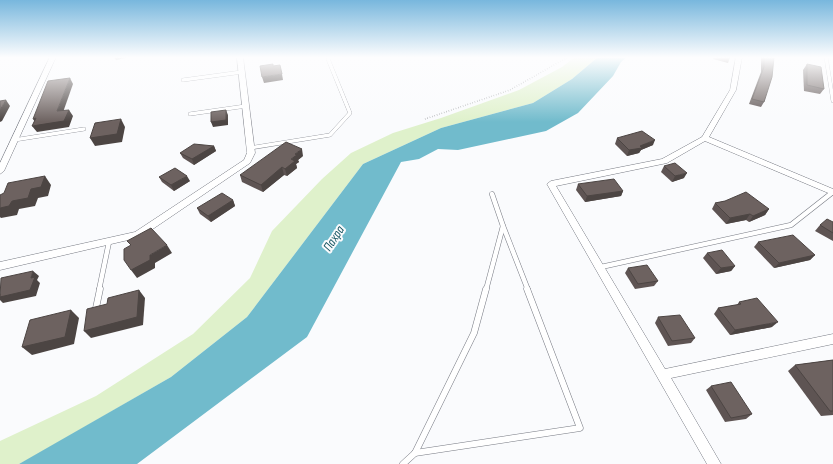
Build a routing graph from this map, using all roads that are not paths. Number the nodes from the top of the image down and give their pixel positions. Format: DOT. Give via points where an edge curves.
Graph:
graph roads {
  1 [pos="43,79"];
  2 [pos="193,79"];
  3 [pos="243,79"];
  4 [pos="336,79"];
  5 [pos="735,79"];
  6 [pos="829,79"];
  7 [pos="183,80"];
  8 [pos="833,101"];
  9 [pos="246,106"];
  10 [pos="190,114"];
  11 [pos="84,130"];
  12 [pos="705,138"];
  13 [pos="14,140"];
  14 [pos="250,148"];
  15 [pos="0,171"];
  16 [pos="833,192"];
  17 [pos="492,194"];
  18 [pos="503,226"];
  19 [pos="109,242"];
  20 [pos="0,266"];
  21 [pos="601,267"];
  22 [pos="96,308"];
  23 [pos="833,339"];
  24 [pos="661,375"];
  25 [pos="415,453"];
  26 [pos="403,464"];
  27 [pos="714,464"];
  1 -- 13 [label="street"];
  2 -- 7 [label="lane"];
  3 -- 9 [label="street"];
  4 -- 14 [label="lane" via="350,113 330,135"];
  5 -- 12 [label="street" via="733,90"];
  6 -- 8 [label="lane"];
  9 -- 10 [label="lane"];
  9 -- 14 [label="street"];
  11 -- 13 [label="lane"];
  12 -- 16 [label="street"];
  12 -- 21 [label="street" via="664,161 551,184"];
  13 -- 15 [label="street"];
  14 -- 19 [label="street" via="247,161 138,235"];
  16 -- 21 [label="lane" via="791,225"];
  17 -- 18 [label="lane"];
  18 -- 25 [label="lane" via="474,333"];
  18 -- 25 [label="lane" via="580,428"];
  19 -- 20 [label="street"];
  19 -- 22 [label="lane"];
  21 -- 24 [label="street"];
  23 -- 24 [label="street"];
  24 -- 27 [label="street"];
  25 -- 26 [label="lane"];
}
